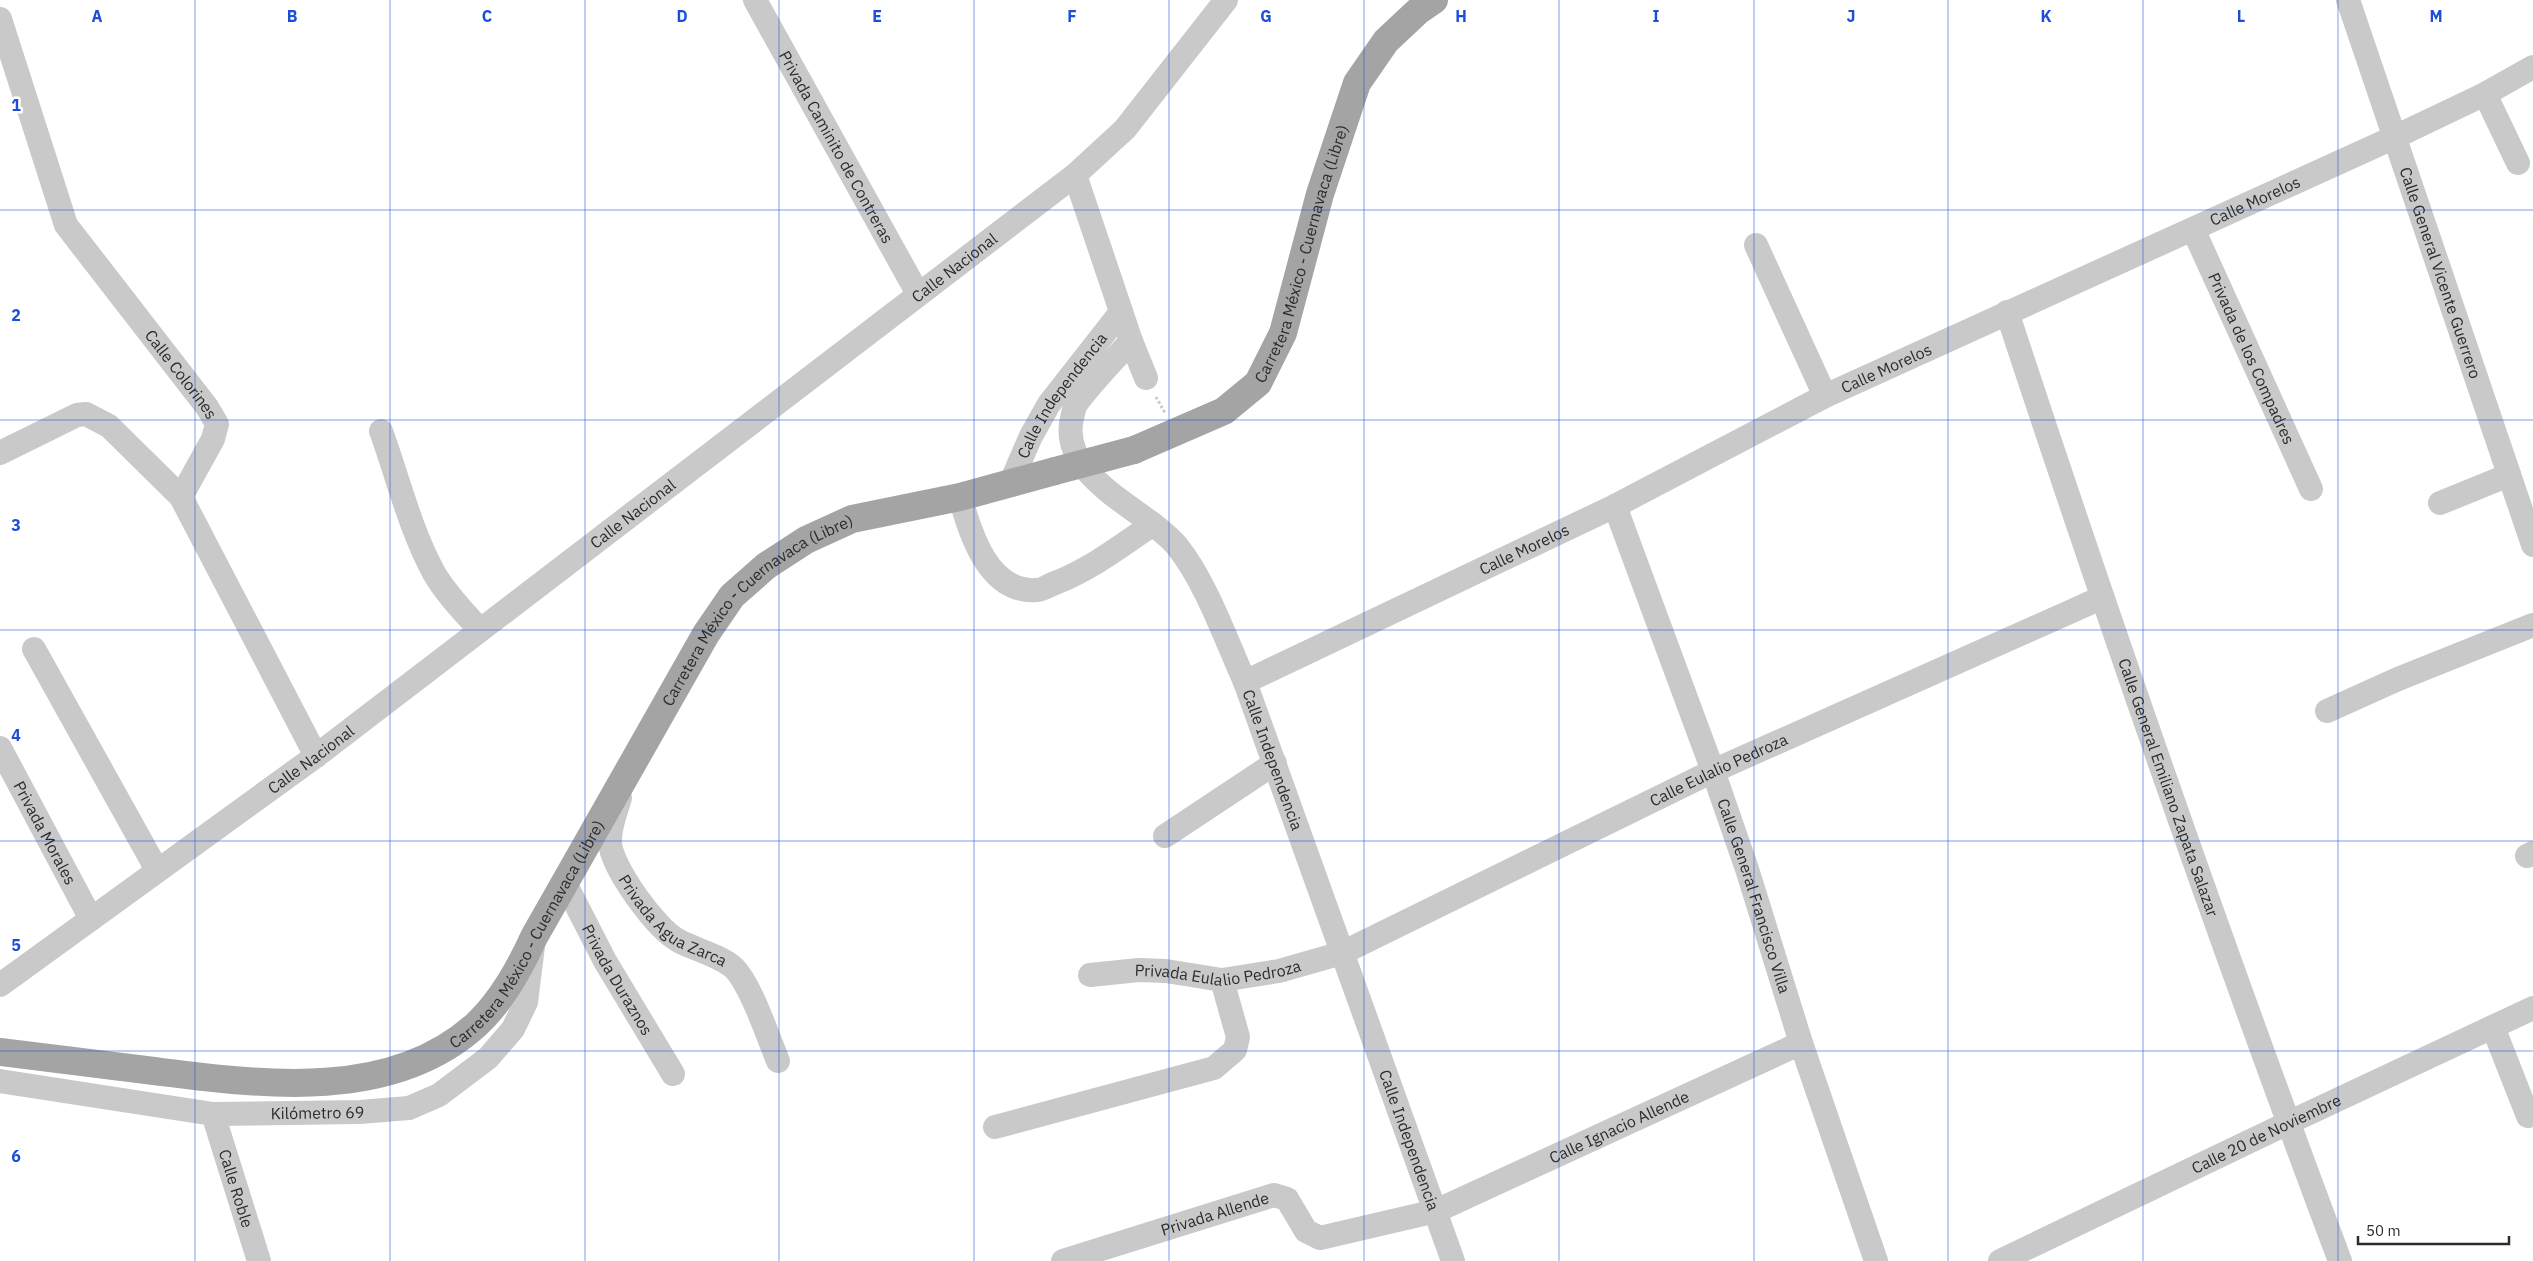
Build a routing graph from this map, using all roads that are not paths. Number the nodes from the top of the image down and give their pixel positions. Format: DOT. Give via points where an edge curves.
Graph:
graph roads {
  1 [pos="755,0"];
  2 [pos="1226,0"];
  3 [pos="1434,0"];
  4 [pos="2348,0"];
  5 [pos="0,19"];
  6 [pos="2533,67"];
  7 [pos="2485,94"];
  8 [pos="2395,137"];
  9 [pos="2518,163"];
  10 [pos="1075,174"];
  11 [pos="2193,229"];
  12 [pos="1756,245"];
  13 [pos="918,294"];
  14 [pos="1121,312"];
  15 [pos="2007,312"];
  16 [pos="1131,341"];
  17 [pos="1146,378"];
  18 [pos="1825,396"];
  19 [pos="382,431"];
  20 [pos="0,453"];
  21 [pos="2510,475"];
  22 [pos="1011,482"];
  23 [pos="2311,489"];
  24 [pos="181,497"];
  25 [pos="960,497"];
  26 [pos="2440,503"];
  27 [pos="1615,506"];
  28 [pos="1153,524"];
  29 [pos="2533,545"];
  30 [pos="2101,598"];
  31 [pos="2533,625"];
  32 [pos="480,630"];
  33 [pos="34,649"];
  34 [pos="1245,682"];
  35 [pos="2326,711"];
  36 [pos="0,748"];
  37 [pos="316,756"];
  38 [pos="1275,763"];
  39 [pos="628,769"];
  40 [pos="1713,770"];
  41 [pos="1165,836"];
  42 [pos="157,870"];
  43 [pos="565,883"];
  44 [pos="91,919"];
  45 [pos="534,937"];
  46 [pos="1342,953"];
  47 [pos="1090,975"];
  48 [pos="1222,980"];
  49 [pos="0,985"];
  50 [pos="2533,1008"];
  51 [pos="2493,1027"];
  52 [pos="1801,1043"];
  53 [pos="0,1052"];
  54 [pos="778,1061"];
  55 [pos="673,1074"];
  56 [pos="0,1081"];
  57 [pos="213,1114"];
  58 [pos="2528,1116"];
  59 [pos="2288,1123"];
  60 [pos="995,1127"];
  61 [pos="1436,1211"];
  62 [pos="259,1261"];
  63 [pos="1064,1261"];
  64 [pos="1453,1261"];
  65 [pos="1876,1261"];
  66 [pos="2000,1261"];
  67 [pos="2340,1261"];
  1 -- 13 [label="street, Privada Caminito de Contreras"];
  2 -- 10 [label="street, Calle Nacional" via="1125,129"];
  3 -- 22 [label="main road, Carretera México - Cuernavaca (Libre), bridge" via="1386,41 1358,83 1320,194 1284,333 1258,383 1224,411 1134,450"];
  4 -- 8 [label="street, Calle General Vicente Guerrero"];
  5 -- 24 [label="street, Calle Colorines" via="66,225 217,424 213,439"];
  6 -- 7 [label="street, Calle Morelos"];
  7 -- 8 [label="street, Calle Morelos"];
  7 -- 9 [label="street"];
  8 -- 11 [label="street, Calle Morelos"];
  8 -- 21 [label="street, Calle General Vicente Guerrero"];
  10 -- 13 [label="street, Calle Nacional"];
  10 -- 14 [label="street, Calle Independencia"];
  11 -- 15 [label="street, Calle Morelos"];
  11 -- 23 [label="street, Privada de los Compadres"];
  12 -- 18 [label="street"];
  13 -- 32 [label="street, Calle Nacional"];
  14 -- 16 [label="street, Calle Independencia"];
  14 -- 22 [label="street, Calle Independencia" via="1049,404"];
  15 -- 18 [label="street, Calle Morelos"];
  15 -- 30 [label="street, Calle General Emiliano Zapata Salazar"];
  16 -- 17 [label="street, Calle Independencia"];
  16 -- 28 [label="street, Calle Independencia" via="1075,406 1070,428 1072,444 1087,472 1112,496"];
  18 -- 27 [label="street, Calle Morelos"];
  19 -- 32 [label="street" via="418,538 434,573 449,596"];
  20 -- 24 [label="street" via="66,420 86,414 109,426"];
  21 -- 26 [label="street"];
  21 -- 29 [label="street, Calle General Vicente Guerrero"];
  22 -- 25 [label="main road, Carretera México - Cuernavaca (Libre)"];
  24 -- 37 [label="street"];
  25 -- 28 [label="street" via="978,551 992,569 1014,586 1037,590 1095,565"];
  25 -- 39 [label="main road, Carretera México - Cuernavaca (Libre)" via="852,519 806,540 766,566 732,596 706,634"];
  27 -- 34 [label="street, Calle Morelos"];
  27 -- 40 [label="street, Calle General Francisco Villa"];
  28 -- 34 [label="street, Calle Independencia" via="1177,547 1204,590"];
  30 -- 40 [label="street, Calle Eulalio Pedroza"];
  30 -- 59 [label="street, Calle General Emiliano Zapata Salazar"];
  31 -- 35 [label="street"];
  32 -- 37 [label="street, Calle Nacional"];
  33 -- 42 [label="street"];
  34 -- 38 [label="street, Calle Independencia"];
  36 -- 44 [label="street, Privada Morales"];
  37 -- 42 [label="street, Calle Nacional"];
  38 -- 41 [label="street"];
  38 -- 46 [label="street, Calle Independencia"];
  39 -- 43 [label="main road, Carretera México - Cuernavaca (Libre)"];
  39 -- 54 [label="street, Privada Agua Zarca" via="612,827 613,859 661,927 678,940 733,968 743,980"];
  40 -- 46 [label="street, Calle Eulalio Pedroza"];
  40 -- 52 [label="street, Calle General Francisco Villa"];
  42 -- 44 [label="street, Calle Nacional"];
  43 -- 45 [label="main road, Carretera México - Cuernavaca (Libre)"];
  43 -- 55 [label="street, Privada Duraznos" via="605,961"];
  44 -- 49 [label="street, Calle Nacional"];
  45 -- 53 [label="main road, Carretera México - Cuernavaca (Libre)" via="524,959 476,1025 430,1055 395,1069 324,1083 252,1082"];
  45 -- 57 [label="street, Kilómetro 69" via="526,1002 513,1029 488,1058 439,1095 409,1108"];
  46 -- 48 [label="street, Privada Eulalio Pedroza" via="1279,971"];
  46 -- 61 [label="street, Calle Independencia"];
  47 -- 48 [label="street, Privada Eulalio Pedroza" via="1166,971"];
  48 -- 60 [label="street" via="1238,1037 1235,1050 1214,1068"];
  50 -- 51 [label="street, Calle 20 de Noviembre"];
  51 -- 58 [label="street"];
  51 -- 59 [label="street, Calle 20 de Noviembre"];
  52 -- 61 [label="street, Calle Ignacio Allende"];
  52 -- 65 [label="street, Calle General Francisco Villa"];
  56 -- 57 [label="street, Kilómetro 69"];
  57 -- 62 [label="street, Calle Roble"];
  59 -- 66 [label="street, Calle 20 de Noviembre"];
  59 -- 67 [label="street, Calle General Emiliano Zapata Salazar"];
  61 -- 63 [label="street, Privada Allende" via="1320,1238 1306,1231 1287,1199 1274,1196"];
  61 -- 64 [label="street, Calle Independencia"];
}
